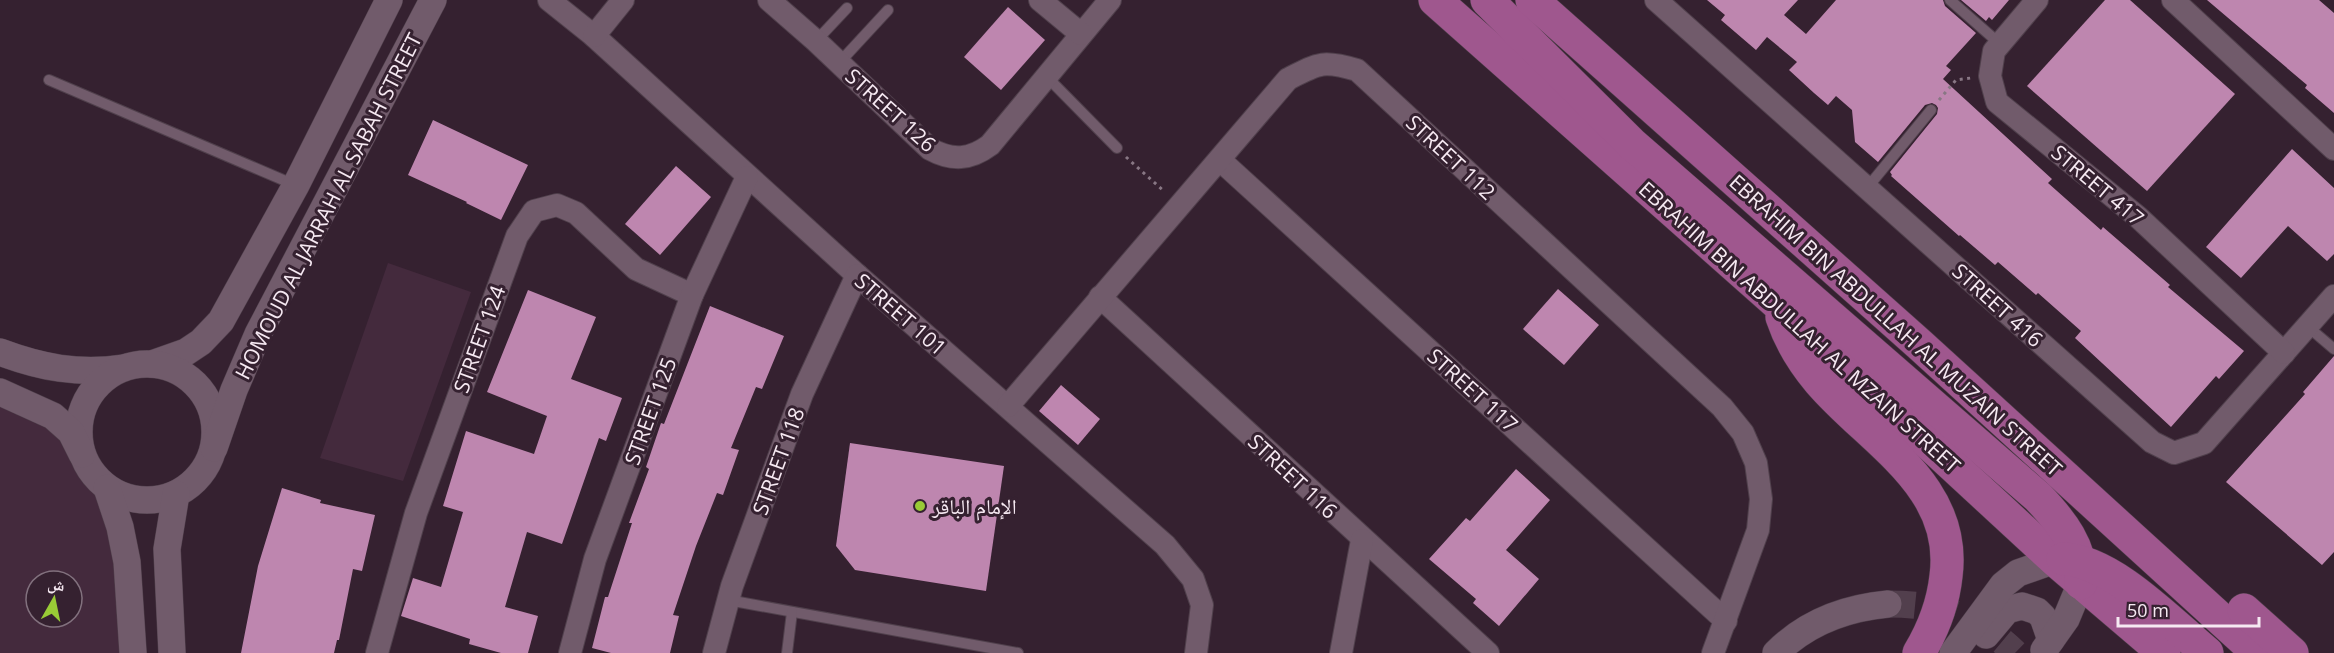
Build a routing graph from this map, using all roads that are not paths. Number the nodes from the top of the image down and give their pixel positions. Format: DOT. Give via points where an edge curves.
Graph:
graph roads {
  1 [pos="389,0"];
  2 [pos="433,0"];
  3 [pos="549,0"];
  4 [pos="623,0"];
  5 [pos="768,0"];
  6 [pos="1040,0"];
  7 [pos="1110,0"];
  8 [pos="1436,0"];
  9 [pos="1487,0"];
  10 [pos="1656,0"];
  11 [pos="1950,0"];
  12 [pos="2037,0"];
  13 [pos="2173,0"];
  14 [pos="1542,7"];
  15 [pos="847,8"];
  16 [pos="888,10"];
  17 [pos="1081,34"];
  18 [pos="594,36"];
  19 [pos="816,41"];
  20 [pos="2000,44"];
  21 [pos="839,63"];
  22 [pos="1047,77"];
  23 [pos="50,80"];
  24 [pos="1930,110"];
  25 [pos="1117,148"];
  26 [pos="2334,148"];
  27 [pos="1220,160"];
  28 [pos="747,177"];
  29 [pos="296,186"];
  30 [pos="1867,188"];
  31 [pos="857,275"];
  32 [pos="692,295"];
  33 [pos="2334,296"];
  34 [pos="1100,297"];
  35 [pos="1778,304"];
  36 [pos="2307,326"];
  37 [pos="1920,344"];
  38 [pos="2334,349"];
  39 [pos="0,352"];
  40 [pos="2284,353"];
  41 [pos="139,366"];
  42 [pos="0,392"];
  43 [pos="1008,406"];
  44 [pos="214,448"];
  45 [pos="83,457"];
  46 [pos="107,488"];
  47 [pos="176,494"];
  48 [pos="1362,540"];
  49 [pos="2072,568"];
  50 [pos="728,600"];
  51 [pos="1888,604"];
  52 [pos="792,612"];
  53 [pos="1726,621"];
  54 [pos="2046,646"];
  55 [pos="133,653"];
  56 [pos="172,653"];
  57 [pos="377,653"];
  58 [pos="570,653"];
  59 [pos="714,653"];
  60 [pos="787,653"];
  61 [pos="1018,653"];
  62 [pos="1197,653"];
  63 [pos="1341,653"];
  64 [pos="1488,653"];
  65 [pos="1713,653"];
  66 [pos="1776,653"];
  67 [pos="1919,653"];
  68 [pos="1953,653"];
  69 [pos="1973,653"];
  70 [pos="2164,653"];
  71 [pos="2207,653"];
  72 [pos="2258,653"];
  73 [pos="2292,653"];
  1 -- 29 [label="street, HOMOUD AL JARRAH AL SABAH STREET"];
  2 -- 44 [label="street, HOMOUD AL JARRAH AL SABAH STREET" via="258,334"];
  3 -- 18 [label="street, STREET 101"];
  4 -- 18 [label="street"];
  5 -- 19 [label="street, STREET 126"];
  6 -- 17 [label="street"];
  7 -- 17 [label="street, STREET 126"];
  8 -- 35 [label="main road, EBRAHIM BIN ABDULLAH AL MZAIN STREET"];
  9 -- 49 [label="main road" via="1632,144 2038,497 2063,526"];
  10 -- 30 [label="street, STREET 416"];
  11 -- 20 [label="lane"];
  12 -- 20 [label="street"];
  13 -- 26 [label="street"];
  14 -- 37 [label="main road, EBRAHIM BIN ABDULLAH AL MUZAIN STREET"];
  15 -- 19 [label="lane"];
  16 -- 21 [label="lane"];
  17 -- 22 [label="street, STREET 126"];
  18 -- 28 [label="street, STREET 101"];
  19 -- 21 [label="street, STREET 126"];
  20 -- 40 [label="street, STREET 417" via="1994,51 1990,76 1997,102 2138,217"];
  21 -- 22 [label="street, STREET 126" via="930,149 954,158 980,153 990,145"];
  22 -- 25 [label="lane"];
  23 -- 29 [label="lane"];
  24 -- 30 [label="lane"];
  27 -- 34 [label="street, STREET 112"];
  27 -- 53 [label="street, STREET 117"];
  27 -- 53 [label="street, STREET 112" via="1288,79 1331,62 1357,70 1722,407 1743,433 1756,463 1761,499 1758,530"];
  28 -- 31 [label="street, STREET 101"];
  28 -- 32 [label="street, STREET 125"];
  29 -- 41 [label="street, HOMOUD AL JARRAH AL SABAH STREET" via="221,321 186,352"];
  30 -- 40 [label="street, STREET 416" via="2152,442 2174,453 2204,443"];
  31 -- 43 [label="street, STREET 101"];
  31 -- 50 [label="street, STREET 118" via="802,394"];
  32 -- 57 [label="street, STREET 124" via="636,269 576,213 557,204 534,211 517,236 416,513"];
  32 -- 58 [label="street, STREET 125" via="595,559"];
  33 -- 36 [label="street, STREET 416"];
  34 -- 43 [label="street, STREET 112"];
  34 -- 48 [label="street, STREET 116"];
  35 -- 49 [label="main road, EBRAHIM BIN ABDULLAH AL MZAIN STREET"];
  35 -- 67 [label="main road" via="1806,365 1914,475 1942,521 1947,551 1943,596 1935,624"];
  36 -- 38 [label="lane"];
  36 -- 40 [label="street, STREET 416"];
  37 -- 72 [label="main road, EBRAHIM BIN ABDULLAH AL MUZAIN STREET"];
  37 -- 73 [label="main road" via="1970,370 2001,392"];
  39 -- 41 [label="street" via="62,370"];
  41 -- 44 [label="street" via="175,370 194,383 208,401 215,424"];
  41 -- 45 [label="street" via="107,377 91,393 81,413"];
  42 -- 45 [label="street" via="53,416 71,432"];
  43 -- 62 [label="street, STREET 101" via="1180,562 1193,579 1202,604"];
  44 -- 47 [label="street" via="194,483"];
  45 -- 46 [label="street"];
  46 -- 47 [label="street" via="141,500 159,500"];
  46 -- 55 [label="street" via="127,562"];
  47 -- 56 [label="street" via="167,567"];
  48 -- 63 [label="street"];
  48 -- 64 [label="street, STREET 116"];
  49 -- 54 [label="street" via="2072,607"];
  49 -- 68 [label="street" via="2028,568 2003,585"];
  49 -- 70 [label="main road, EBRAHIM BIN ABDULLAH AL MZAIN STREET"];
  49 -- 71 [label="main road" via="2114,577"];
  50 -- 52 [label="lane"];
  50 -- 59 [label="street, STREET 118"];
  51 -- 66 [label="street" via="1866,606 1825,619"];
  52 -- 60 [label="lane"];
  52 -- 61 [label="lane"];
  53 -- 65 [label="street, STREET 112"];
  54 -- 69 [label="street" via="2043,617 2030,607 2014,606 2001,615"];
}
